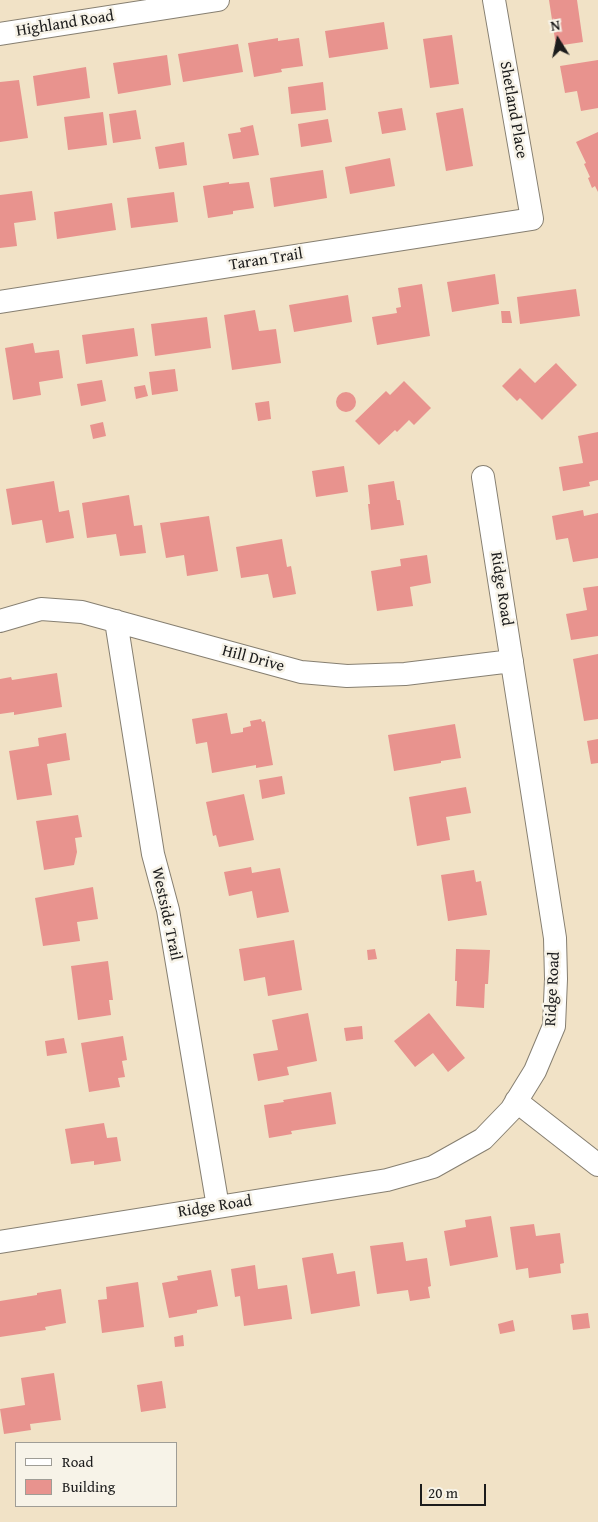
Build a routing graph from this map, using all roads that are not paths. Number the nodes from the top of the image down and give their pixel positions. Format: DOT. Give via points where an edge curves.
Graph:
graph roads {
  1 [pos="218,0"];
  2 [pos="494,0"];
  3 [pos="0,34"];
  4 [pos="532,220"];
  5 [pos="0,302"];
  6 [pos="483,477"];
  7 [pos="0,621"];
  8 [pos="116,622"];
  9 [pos="512,661"];
  10 [pos="516,1101"];
  11 [pos="598,1165"];
  12 [pos="218,1207"];
  13 [pos="0,1242"];
  1 -- 3 [label="street, Highland Road"];
  2 -- 4 [label="street, Shetland Place"];
  4 -- 5 [label="street, Taran Trail"];
  6 -- 9 [label="street, Ridge Road"];
  7 -- 8 [label="street, Hill Drive" via="41,609 82,612"];
  8 -- 9 [label="street, Hill Drive" via="301,672 347,676 405,674"];
  8 -- 12 [label="street, Westside Trail" via="153,854 168,910"];
  9 -- 10 [label="street, Ridge Road" via="555,938 556,979 554,1026 535,1071"];
  10 -- 11 [label="street"];
  10 -- 12 [label="street, Ridge Road" via="484,1139 433,1167 386,1180"];
  12 -- 13 [label="street, Ridge Road"];
}
